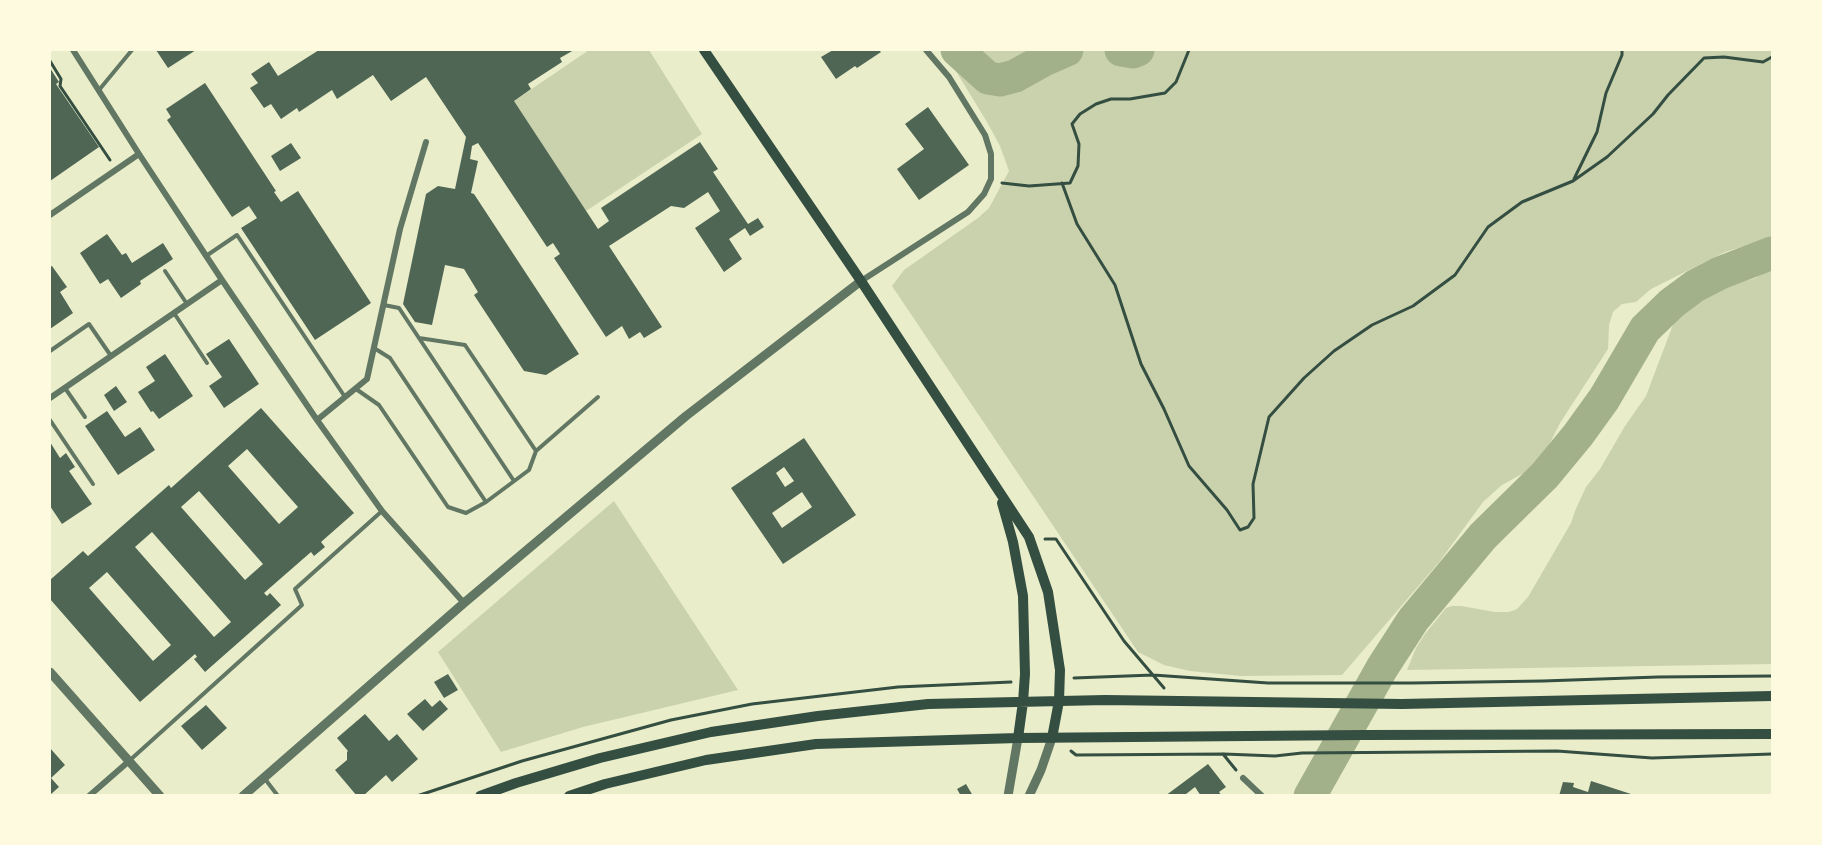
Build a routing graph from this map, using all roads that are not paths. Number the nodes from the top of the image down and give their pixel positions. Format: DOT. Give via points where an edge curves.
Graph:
graph roads {
  1 [pos="73,50"];
  2 [pos="132,50"];
  3 [pos="704,50"];
  4 [pos="926,50"];
  5 [pos="99,90"];
  6 [pos="426,142"];
  7 [pos="139,154"];
  8 [pos="50,215"];
  9 [pos="206,256"];
  10 [pos="165,271"];
  11 [pos="222,280"];
  12 [pos="861,281"];
  13 [pos="187,304"];
  14 [pos="383,305"];
  15 [pos="174,313"];
  16 [pos="418,338"];
  17 [pos="374,347"];
  18 [pos="50,351"];
  19 [pos="111,356"];
  20 [pos="207,363"];
  21 [pos="65,388"];
  22 [pos="356,388"];
  23 [pos="345,397"];
  24 [pos="598,397"];
  25 [pos="50,398"];
  26 [pos="85,417"];
  27 [pos="50,420"];
  28 [pos="317,420"];
  29 [pos="536,451"];
  30 [pos="515,482"];
  31 [pos="93,484"];
  32 [pos="999,494"];
  33 [pos="486,502"];
  34 [pos="382,511"];
  35 [pos="464,603"];
  36 [pos="50,672"];
  37 [pos="1773,696"];
  38 [pos="1059,701"];
  39 [pos="1023,702"];
  40 [pos="1773,734"];
  41 [pos="1018,738"];
  42 [pos="1052,738"];
  43 [pos="128,762"];
  44 [pos="264,778"];
  45 [pos="1243,778"];
  46 [pos="89,795"];
  47 [pos="160,795"];
  48 [pos="243,795"];
  49 [pos="278,795"];
  50 [pos="480,795"];
  51 [pos="569,795"];
  52 [pos="1008,795"];
  53 [pos="1029,795"];
  54 [pos="1262,795"];
  1 -- 5 [label="street"];
  2 -- 5 [label="lane"];
  3 -- 12 [label="main road"];
  4 -- 12 [label="street" via="950,77 985,135 991,154 991,179 968,212"];
  5 -- 7 [label="street"];
  6 -- 14 [label="street"];
  7 -- 8 [label="street"];
  7 -- 9 [label="street"];
  9 -- 11 [label="street"];
  9 -- 23 [label="lane" via="237,235"];
  10 -- 13 [label="lane"];
  11 -- 13 [label="street"];
  11 -- 28 [label="street"];
  12 -- 32 [label="main road"];
  12 -- 35 [label="street" via="686,416"];
  13 -- 15 [label="street"];
  14 -- 16 [label="lane" via="399,308"];
  14 -- 17 [label="street"];
  15 -- 19 [label="street"];
  15 -- 20 [label="lane"];
  16 -- 29 [label="lane" via="465,345"];
  16 -- 30 [label="lane"];
  17 -- 22 [label="street" via="367,379"];
  17 -- 33 [label="lane" via="390,357"];
  18 -- 19 [label="lane" via="89,324"];
  19 -- 21 [label="street"];
  21 -- 25 [label="street"];
  21 -- 26 [label="lane"];
  22 -- 23 [label="street"];
  22 -- 33 [label="lane" via="379,405 448,507 466,513"];
  23 -- 28 [label="street"];
  24 -- 29 [label="lane"];
  27 -- 31 [label="lane"];
  28 -- 34 [label="street"];
  29 -- 30 [label="lane" via="529,470"];
  30 -- 33 [label="lane"];
  32 -- 38 [label="main road" via="1029,537 1048,592 1060,670"];
  32 -- 39 [label="main road" via="1023,596"];
  34 -- 35 [label="street"];
  34 -- 43 [label="lane" via="295,589 302,605"];
  35 -- 44 [label="street"];
  36 -- 43 [label="street"];
  37 -- 38 [label="main road" via="1402,704"];
  38 -- 39 [label="main road"];
  38 -- 42 [label="main road"];
  39 -- 41 [label="main road"];
  39 -- 50 [label="main road" via="928,704 711,732 600,758"];
  40 -- 42 [label="main road"];
  41 -- 42 [label="main road"];
  41 -- 51 [label="main road" via="816,744 706,760"];
  41 -- 52 [label="street"];
  42 -- 53 [label="street"];
  43 -- 46 [label="street"];
  43 -- 47 [label="street"];
  44 -- 48 [label="street"];
  44 -- 49 [label="lane"];
  45 -- 54 [label="street"];
}
